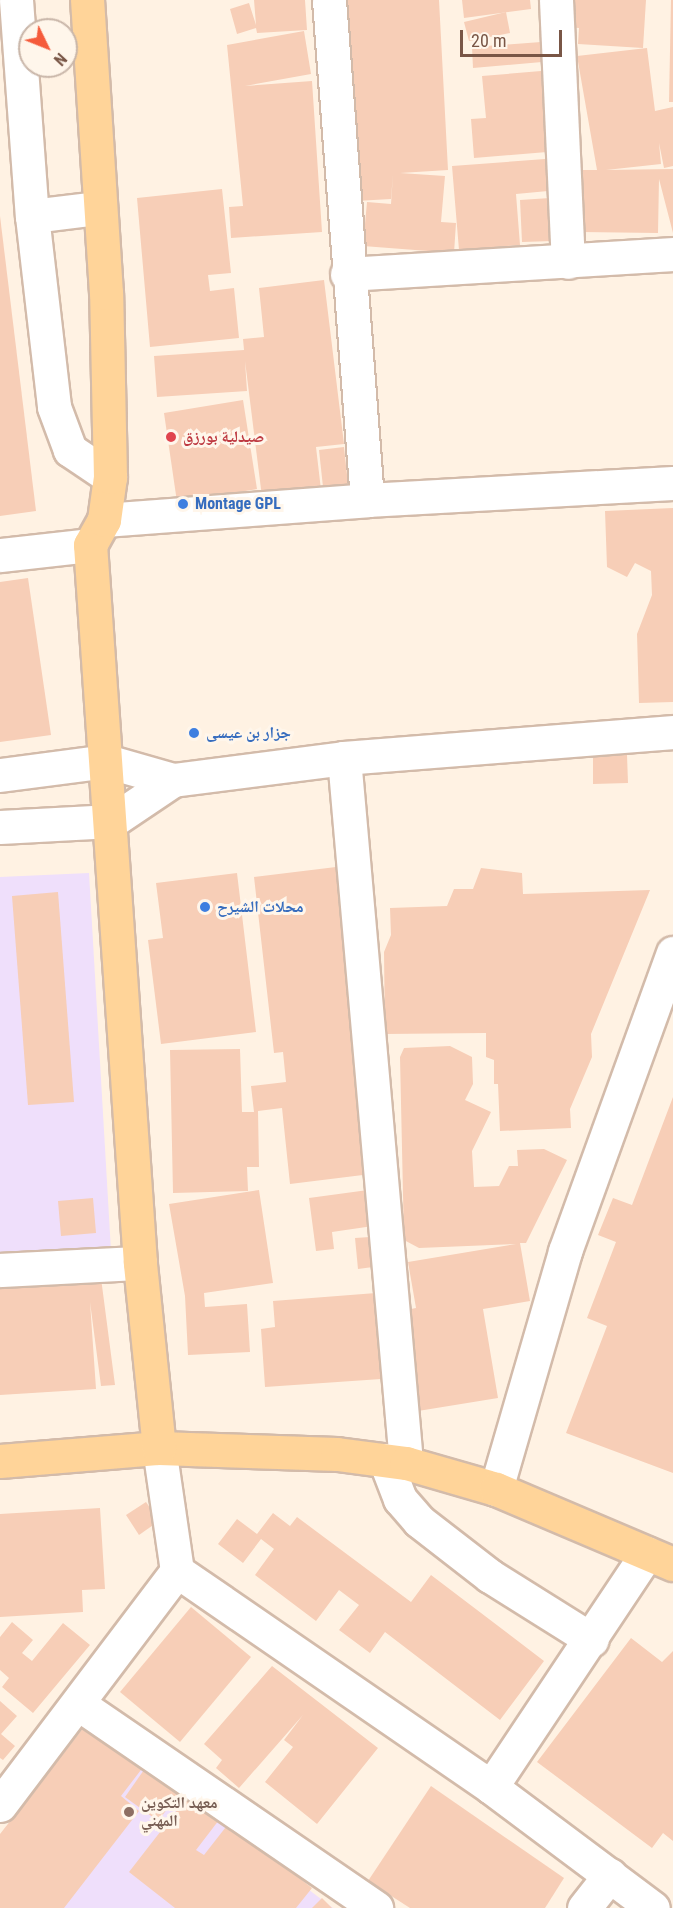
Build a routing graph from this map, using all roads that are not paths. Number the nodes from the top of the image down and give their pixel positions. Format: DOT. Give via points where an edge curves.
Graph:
graph roads {
  1 [pos="16,0"];
  2 [pos="87,0"];
  3 [pos="329,0"];
  4 [pos="556,0"];
  5 [pos="97,208"];
  6 [pos="32,216"];
  7 [pos="673,254"];
  8 [pos="568,262"];
  9 [pos="347,274"];
  10 [pos="110,477"];
  11 [pos="673,483"];
  12 [pos="367,500"];
  13 [pos="97,533"];
  14 [pos="0,555"];
  15 [pos="673,732"];
  16 [pos="344,758"];
  17 [pos="106,761"];
  18 [pos="0,774"];
  19 [pos="172,780"];
  20 [pos="112,821"];
  21 [pos="0,827"];
  22 [pos="673,953"];
  23 [pos="140,1263"];
  24 [pos="0,1270"];
  25 [pos="159,1448"];
  26 [pos="0,1457"];
  27 [pos="395,1462"];
  28 [pos="496,1489"];
  29 [pos="660,1559"];
  30 [pos="177,1571"];
  31 [pos="592,1640"];
  32 [pos="80,1705"];
  33 [pos="491,1787"];
  34 [pos="0,1805"];
  35 [pos="610,1875"];
  36 [pos="376,1908"];
  37 [pos="584,1908"];
  38 [pos="653,1908"];
  1 -- 6 [label="street"];
  2 -- 5 [label="main road"];
  3 -- 9 [label="street"];
  4 -- 8 [label="street"];
  5 -- 6 [label="street"];
  5 -- 10 [label="main road" via="106,292"];
  6 -- 10 [label="street" via="54,407 70,450"];
  7 -- 8 [label="street"];
  8 -- 9 [label="street"];
  9 -- 12 [label="street"];
  10 -- 13 [label="main road"];
  11 -- 12 [label="street"];
  12 -- 13 [label="street"];
  13 -- 14 [label="street"];
  13 -- 17 [label="main road"];
  15 -- 16 [label="street"];
  16 -- 19 [label="street"];
  16 -- 27 [label="street"];
  17 -- 18 [label="street"];
  17 -- 19 [label="street"];
  17 -- 20 [label="main road"];
  19 -- 20 [label="street"];
  20 -- 21 [label="street"];
  20 -- 23 [label="main road"];
  22 -- 28 [label="street" via="565,1251"];
  23 -- 24 [label="street"];
  23 -- 25 [label="main road"];
  25 -- 26 [label="main road"];
  25 -- 27 [label="main road"];
  25 -- 30 [label="street"];
  27 -- 28 [label="main road"];
  27 -- 31 [label="street" via="400,1499 419,1521"];
  28 -- 29 [label="main road"];
  29 -- 31 [label="street"];
  30 -- 32 [label="street"];
  30 -- 33 [label="street"];
  31 -- 33 [label="street"];
  32 -- 34 [label="street"];
  32 -- 36 [label="street"];
  33 -- 35 [label="street"];
  35 -- 37 [label="street"];
  35 -- 38 [label="street"];
}
